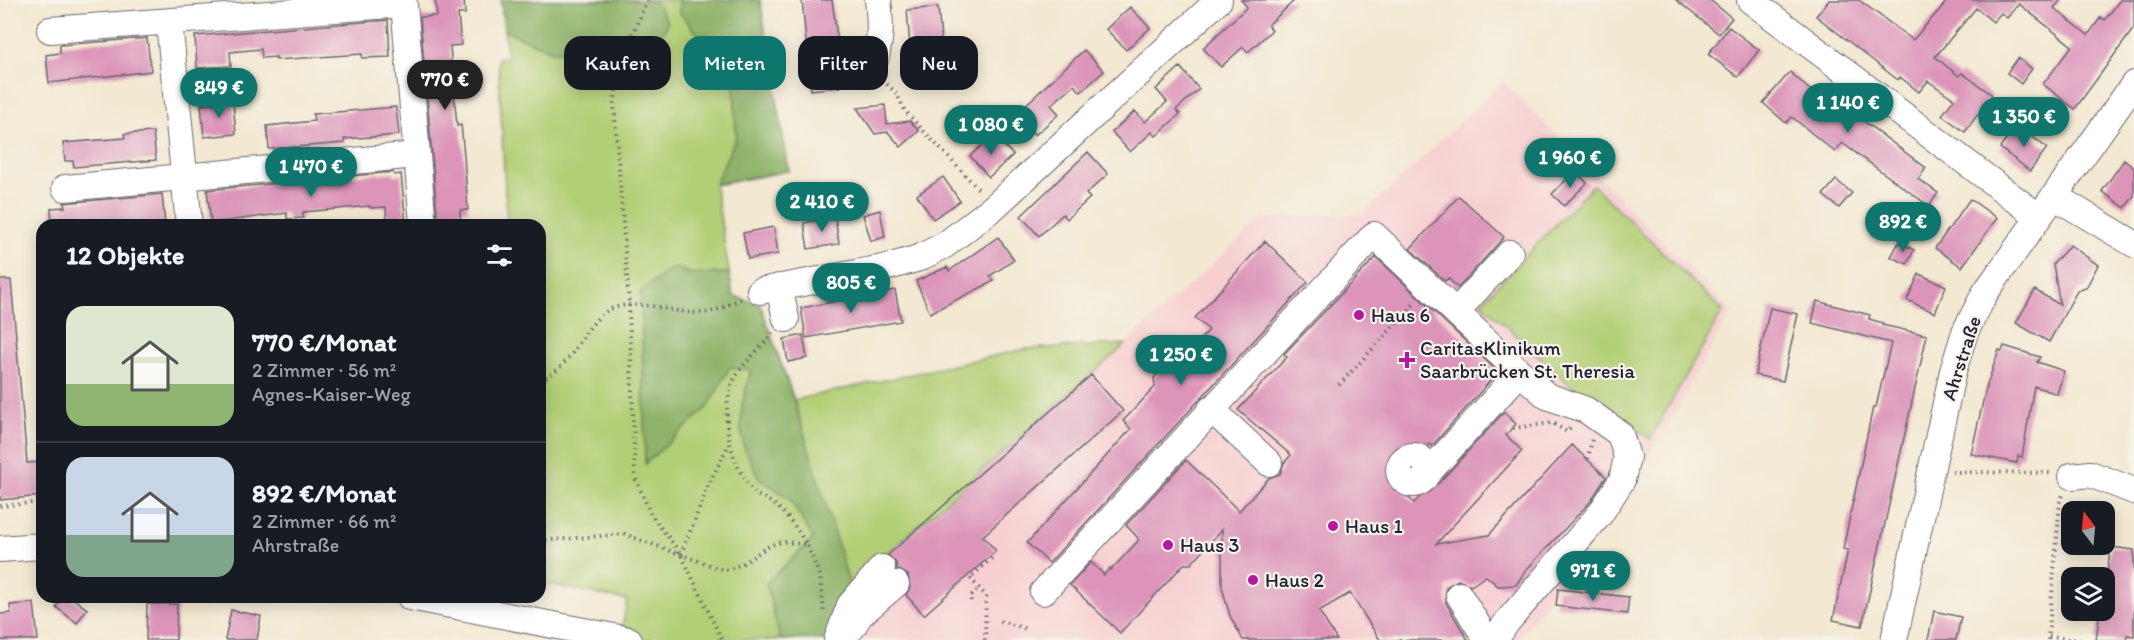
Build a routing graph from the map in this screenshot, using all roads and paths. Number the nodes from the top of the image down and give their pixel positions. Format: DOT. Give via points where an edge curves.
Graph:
graph roads {
  1 [pos="646,0"];
  2 [pos="878,0"];
  3 [pos="1219,0"];
  4 [pos="1750,0"];
  5 [pos="169,22"];
  6 [pos="50,30"];
  7 [pos="880,36"];
  8 [pos="2134,84"];
  9 [pos="888,85"];
  10 [pos="417,155"];
  11 [pos="185,177"];
  12 [pos="64,188"];
  13 [pos="2054,196"];
  14 [pos="995,206"];
  15 [pos="2039,218"];
  16 [pos="188,219"];
  17 [pos="422,219"];
  18 [pos="2134,244"];
  19 [pos="1510,253"];
  20 [pos="1430,288"];
  21 [pos="770,289"];
  22 [pos="629,304"];
  23 [pos="1456,312"];
  24 [pos="786,319"];
  25 [pos="761,347"];
  26 [pos="1514,367"];
  27 [pos="546,376"];
  28 [pos="1339,385"];
  29 [pos="1211,409"];
  30 [pos="1521,427"];
  31 [pos="1513,428"];
  32 [pos="729,444"];
  33 [pos="1269,463"];
  34 [pos="1431,465"];
  35 [pos="1932,470"];
  36 [pos="2072,476"];
  37 [pos="2134,491"];
  38 [pos="36,503"];
  39 [pos="0,506"];
  40 [pos="546,540"];
  41 [pos="807,545"];
  42 [pos="36,546"];
  43 [pos="0,549"];
  44 [pos="681,554"];
  45 [pos="990,556"];
  46 [pos="889,576"];
  47 [pos="979,589"];
  48 [pos="1043,592"];
  49 [pos="1459,595"];
  50 [pos="866,599"];
  51 [pos="970,601"];
  52 [pos="466,603"];
  53 [pos="824,615"];
  54 [pos="1000,621"];
  55 [pos="1027,628"];
  56 [pos="2049,638"];
  57 [pos="625,639"];
  58 [pos="722,640"];
  59 [pos="837,640"];
  60 [pos="848,640"];
  61 [pos="985,640"];
  62 [pos="1487,640"];
  63 [pos="1495,640"];
  64 [pos="1894,640"];
  65 [pos="2080,640"];
  1 -- 22 [label="path" via="621,60 614,102"];
  2 -- 7 [label="street"];
  3 -- 14 [label="street"];
  4 -- 15 [label="street"];
  5 -- 6 [label="street"];
  5 -- 10 [label="street" via="404,4"];
  5 -- 11 [label="street"];
  8 -- 13 [label="street, Ahrstraße"];
  9 -- 14 [label="path" via="926,135"];
  10 -- 11 [label="street"];
  10 -- 17 [label="street"];
  11 -- 12 [label="street"];
  11 -- 16 [label="street"];
  13 -- 15 [label="street, Ahrstraße"];
  13 -- 18 [label="street"];
  14 -- 21 [label="street" via="945,245 919,258"];
  15 -- 35 [label="street, Ahrstraße" via="1985,293 1965,332"];
  19 -- 23 [label="street"];
  20 -- 23 [label="street"];
  20 -- 28 [label="path"];
  20 -- 29 [label="street" via="1374,235"];
  21 -- 22 [label="path" via="704,313"];
  21 -- 24 [label="street"];
  22 -- 27 [label="path" via="603,315 573,356"];
  22 -- 44 [label="path" via="635,477 651,515"];
  23 -- 26 [label="street"];
  25 -- 32 [label="path" via="735,378 728,404"];
  26 -- 34 [label="street" via="1511,382"];
  26 -- 63 [label="street" via="1547,396 1586,410 1620,434 1627,458 1622,480 1600,514"];
  29 -- 33 [label="street"];
  29 -- 48 [label="street"];
  30 -- 31 [label="path"];
  32 -- 41 [label="path" via="758,495 790,519"];
  32 -- 44 [label="path"];
  35 -- 36 [label="path"];
  35 -- 64 [label="street, Ahrstraße"];
  36 -- 37 [label="street" via="2090,474"];
  36 -- 56 [label="path" via="2060,502"];
  38 -- 39 [label="path"];
  40 -- 44 [label="path" via="624,534"];
  41 -- 44 [label="path" via="771,545 738,568 723,570"];
  41 -- 53 [label="path" via="820,576"];
  42 -- 43 [label="street"];
  44 -- 58 [label="path"];
  45 -- 47 [label="path" via="970,578"];
  46 -- 50 [label="street"];
  47 -- 51 [label="path"];
  47 -- 61 [label="path" via="986,596"];
  49 -- 62 [label="street"];
  50 -- 59 [label="street" via="847,612"];
  50 -- 60 [label="street"];
  52 -- 57 [label="street"];
  54 -- 55 [label="path"];
  56 -- 65 [label="path"];
}
